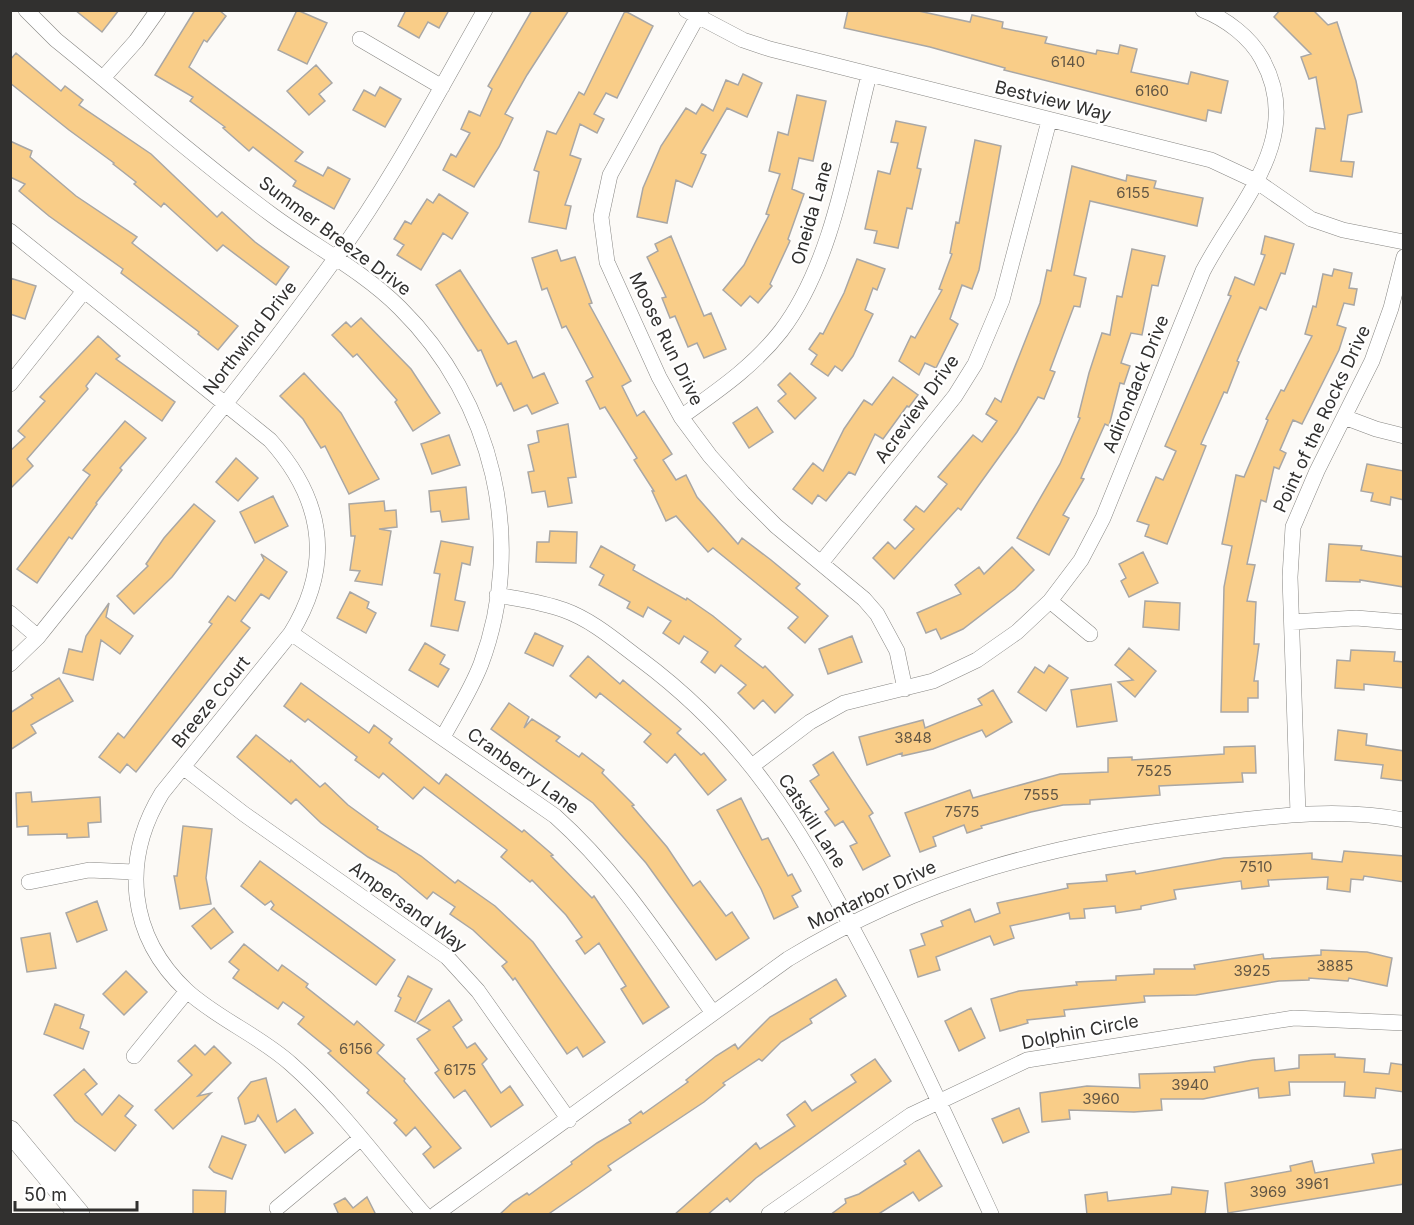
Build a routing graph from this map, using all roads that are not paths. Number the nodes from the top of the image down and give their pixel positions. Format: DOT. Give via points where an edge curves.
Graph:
graph roads {
  1 [pos="26,10"];
  2 [pos="158,10"];
  3 [pos="485,10"];
  4 [pos="1203,10"];
  5 [pos="695,13"];
  6 [pos="360,39"];
  7 [pos="869,75"];
  8 [pos="103,78"];
  9 [pos="442,87"];
  10 [pos="1049,121"];
  11 [pos="1256,180"];
  12 [pos="10,231"];
  13 [pos="1404,242"];
  14 [pos="1404,257"];
  15 [pos="335,259"];
  16 [pos="84,291"];
  17 [pos="10,384"];
  18 [pos="225,402"];
  19 [pos="681,417"];
  20 [pos="1344,417"];
  21 [pos="1404,436"];
  22 [pos="821,563"];
  23 [pos="498,595"];
  24 [pos="1050,601"];
  25 [pos="10,613"];
  26 [pos="1292,622"];
  27 [pos="1404,622"];
  28 [pos="291,633"];
  29 [pos="1090,634"];
  30 [pos="38,637"];
  31 [pos="10,664"];
  32 [pos="905,689"];
  33 [pos="443,737"];
  34 [pos="752,766"];
  35 [pos="183,767"];
  36 [pos="1298,814"];
  37 [pos="1404,820"];
  38 [pos="134,872"];
  39 [pos="29,882"];
  40 [pos="851,925"];
  41 [pos="187,991"];
  42 [pos="713,1013"];
  43 [pos="1404,1023"];
  44 [pos="134,1056"];
  45 [pos="939,1102"];
  46 [pos="569,1120"];
  47 [pos="10,1131"];
  48 [pos="360,1138"];
  49 [pos="277,1208"];
  50 [pos="79,1215"];
  51 [pos="424,1215"];
  52 [pos="436,1215"];
  53 [pos="769,1215"];
  54 [pos="991,1215"];
  1 -- 8 [label="street, Summer Breeze Drive"];
  2 -- 8 [label="street"];
  3 -- 9 [label="street, Northwind Drive"];
  4 -- 11 [label="street, Adirondack Drive" via="1244,36 1258,52 1272,82 1276,134"];
  5 -- 7 [label="street, Bestview Way" via="743,40"];
  5 -- 19 [label="street, Moose Run Drive" via="619,154 607,184 601,217 607,262"];
  6 -- 9 [label="street"];
  7 -- 10 [label="street, Bestview Way"];
  7 -- 19 [label="street, Oneida Lane" via="828,237 809,286 780,332 740,375"];
  8 -- 15 [label="street, Summer Breeze Drive" via="271,214"];
  9 -- 15 [label="street, Northwind Drive"];
  10 -- 11 [label="street, Bestview Way" via="1211,160"];
  10 -- 22 [label="street, Acreview Drive" via="1002,300 975,364 955,396"];
  11 -- 13 [label="street, Bestview Way" via="1311,219"];
  11 -- 24 [label="street, Adirondack Drive" via="1203,271 1093,540"];
  12 -- 16 [label="street, Breeze Court"];
  14 -- 20 [label="street, Point of the Rocks Drive" via="1384,329"];
  15 -- 18 [label="street, Northwind Drive"];
  15 -- 23 [label="street, Summer Breeze Drive" via="374,286 418,326 453,373 470,404 492,468 500,506"];
  16 -- 17 [label="street"];
  16 -- 18 [label="street, Breeze Court"];
  18 -- 28 [label="street, Breeze Court" via="270,440 301,480 311,503 316,526 314,577 301,617"];
  18 -- 30 [label="street, Northwind Drive"];
  19 -- 22 [label="street, Moose Run Drive" via="743,493"];
  20 -- 21 [label="street"];
  20 -- 26 [label="street, Point of the Rocks Drive" via="1293,527"];
  22 -- 32 [label="street, Moose Run Drive" via="878,614 897,651"];
  23 -- 33 [label="street, Summer Breeze Drive" via="480,666"];
  23 -- 34 [label="street, Catskill Lane" via="553,606 587,621 686,694"];
  24 -- 29 [label="street"];
  24 -- 32 [label="street, Adirondack Drive" via="1017,632 977,660 948,675"];
  25 -- 30 [label="street"];
  26 -- 27 [label="street" via="1356,618"];
  26 -- 36 [label="street, Point of the Rocks Drive"];
  28 -- 33 [label="street, Cranberry Lane"];
  28 -- 35 [label="street, Breeze Court"];
  30 -- 31 [label="street, Northwind Drive"];
  32 -- 34 [label="street, Adirondack Drive" via="862,698 827,712"];
  33 -- 42 [label="street, Cranberry Lane" via="555,816 577,836 618,884"];
  34 -- 40 [label="street, Catskill Lane" via="803,838"];
  35 -- 38 [label="street, Breeze Court" via="149,814"];
  35 -- 46 [label="street, Ampersand Way" via="447,957 478,992"];
  36 -- 37 [label="street, Montarbor Drive" via="1339,813"];
  36 -- 40 [label="street, Montarbor Drive" via="1117,836 1037,853 925,889"];
  38 -- 39 [label="street" via="89,870"];
  38 -- 41 [label="street, Breeze Court" via="147,937"];
  40 -- 42 [label="street, Montarbor Drive" via="788,959"];
  40 -- 45 [label="street, Catskill Lane"];
  41 -- 44 [label="street"];
  41 -- 48 [label="street, Breeze Court" via="290,1062"];
  42 -- 46 [label="street, Montarbor Drive"];
  43 -- 45 [label="street, Dolphin Circle" via="1294,1018 1048,1055 1010,1067"];
  45 -- 53 [label="street, Dolphin Circle" via="879,1135"];
  45 -- 54 [label="street, Catskill Lane"];
  46 -- 52 [label="street, Montarbor Drive"];
  47 -- 50 [label="main road"];
  48 -- 49 [label="street"];
  48 -- 51 [label="street, Breeze Court"];
}
